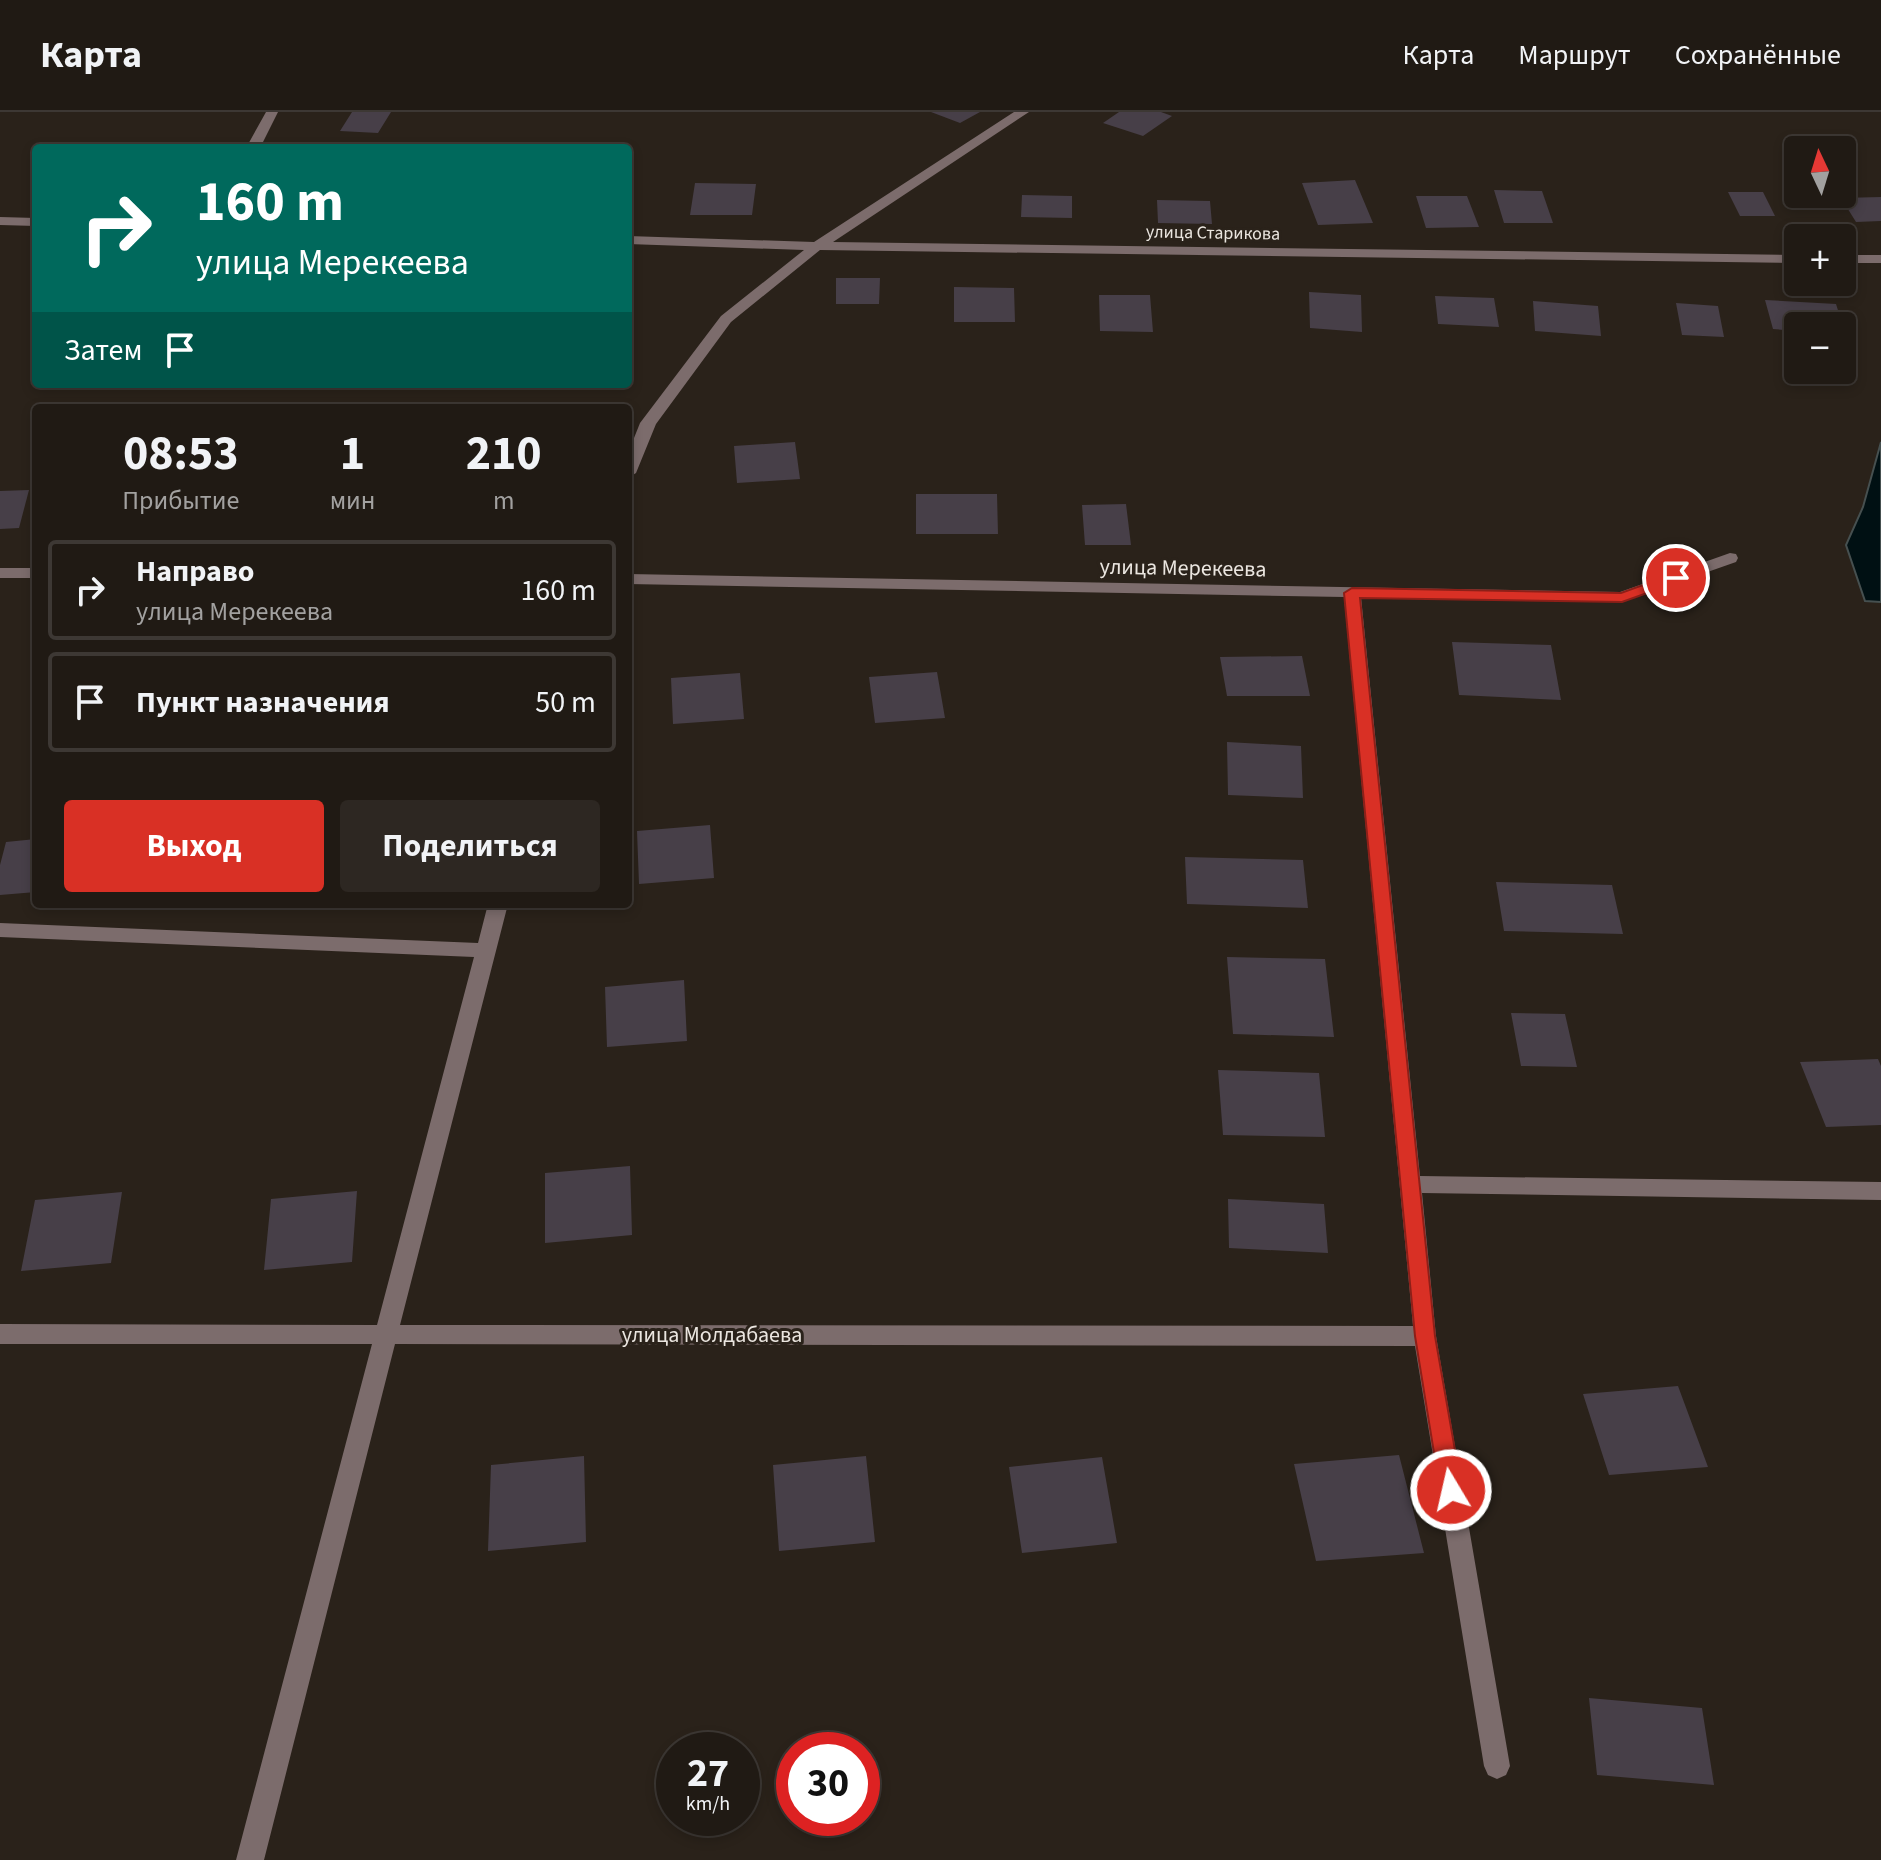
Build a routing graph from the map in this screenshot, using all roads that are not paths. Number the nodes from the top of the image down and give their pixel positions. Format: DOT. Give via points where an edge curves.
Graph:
graph roads {
  1 [pos="272,112"];
  2 [pos="1023,112"];
  3 [pos="255,144"];
  4 [pos="0,221"];
  5 [pos="32,222"];
  6 [pos="632,240"];
  7 [pos="817,246"];
  8 [pos="1784,259"];
  9 [pos="1856,259"];
  10 [pos="1881,259"];
  11 [pos="632,463"];
  12 [pos="1730,558"];
  13 [pos="0,573"];
  14 [pos="32,573"];
  15 [pos="632,579"];
  16 [pos="1352,593"];
  17 [pos="497,908"];
  18 [pos="0,930"];
  19 [pos="486,950"];
  20 [pos="1409,1184"];
  21 [pos="1881,1191"];
  22 [pos="0,1334"];
  23 [pos="386,1335"];
  24 [pos="1425,1336"];
  25 [pos="1497,1766"];
  26 [pos="250,1860"];
  1 -- 3 [label="street"];
  2 -- 7 [label="street"];
  4 -- 5 [label="street"];
  6 -- 7 [label="street, улица Старикова"];
  7 -- 8 [label="street, улица Старикова"];
  7 -- 11 [label="street" via="726,319 648,423"];
  9 -- 10 [label="street"];
  12 -- 16 [label="street, улица Мерекеева" via="1622,597"];
  13 -- 14 [label="street"];
  15 -- 16 [label="street, улица Мерекеева"];
  16 -- 20 [label="street"];
  17 -- 19 [label="street"];
  18 -- 19 [label="street"];
  19 -- 23 [label="street"];
  20 -- 21 [label="street"];
  20 -- 24 [label="street"];
  22 -- 23 [label="street, улица Молдабаева"];
  23 -- 24 [label="street, улица Молдабаева"];
  23 -- 26 [label="street"];
  24 -- 25 [label="street"];
}
